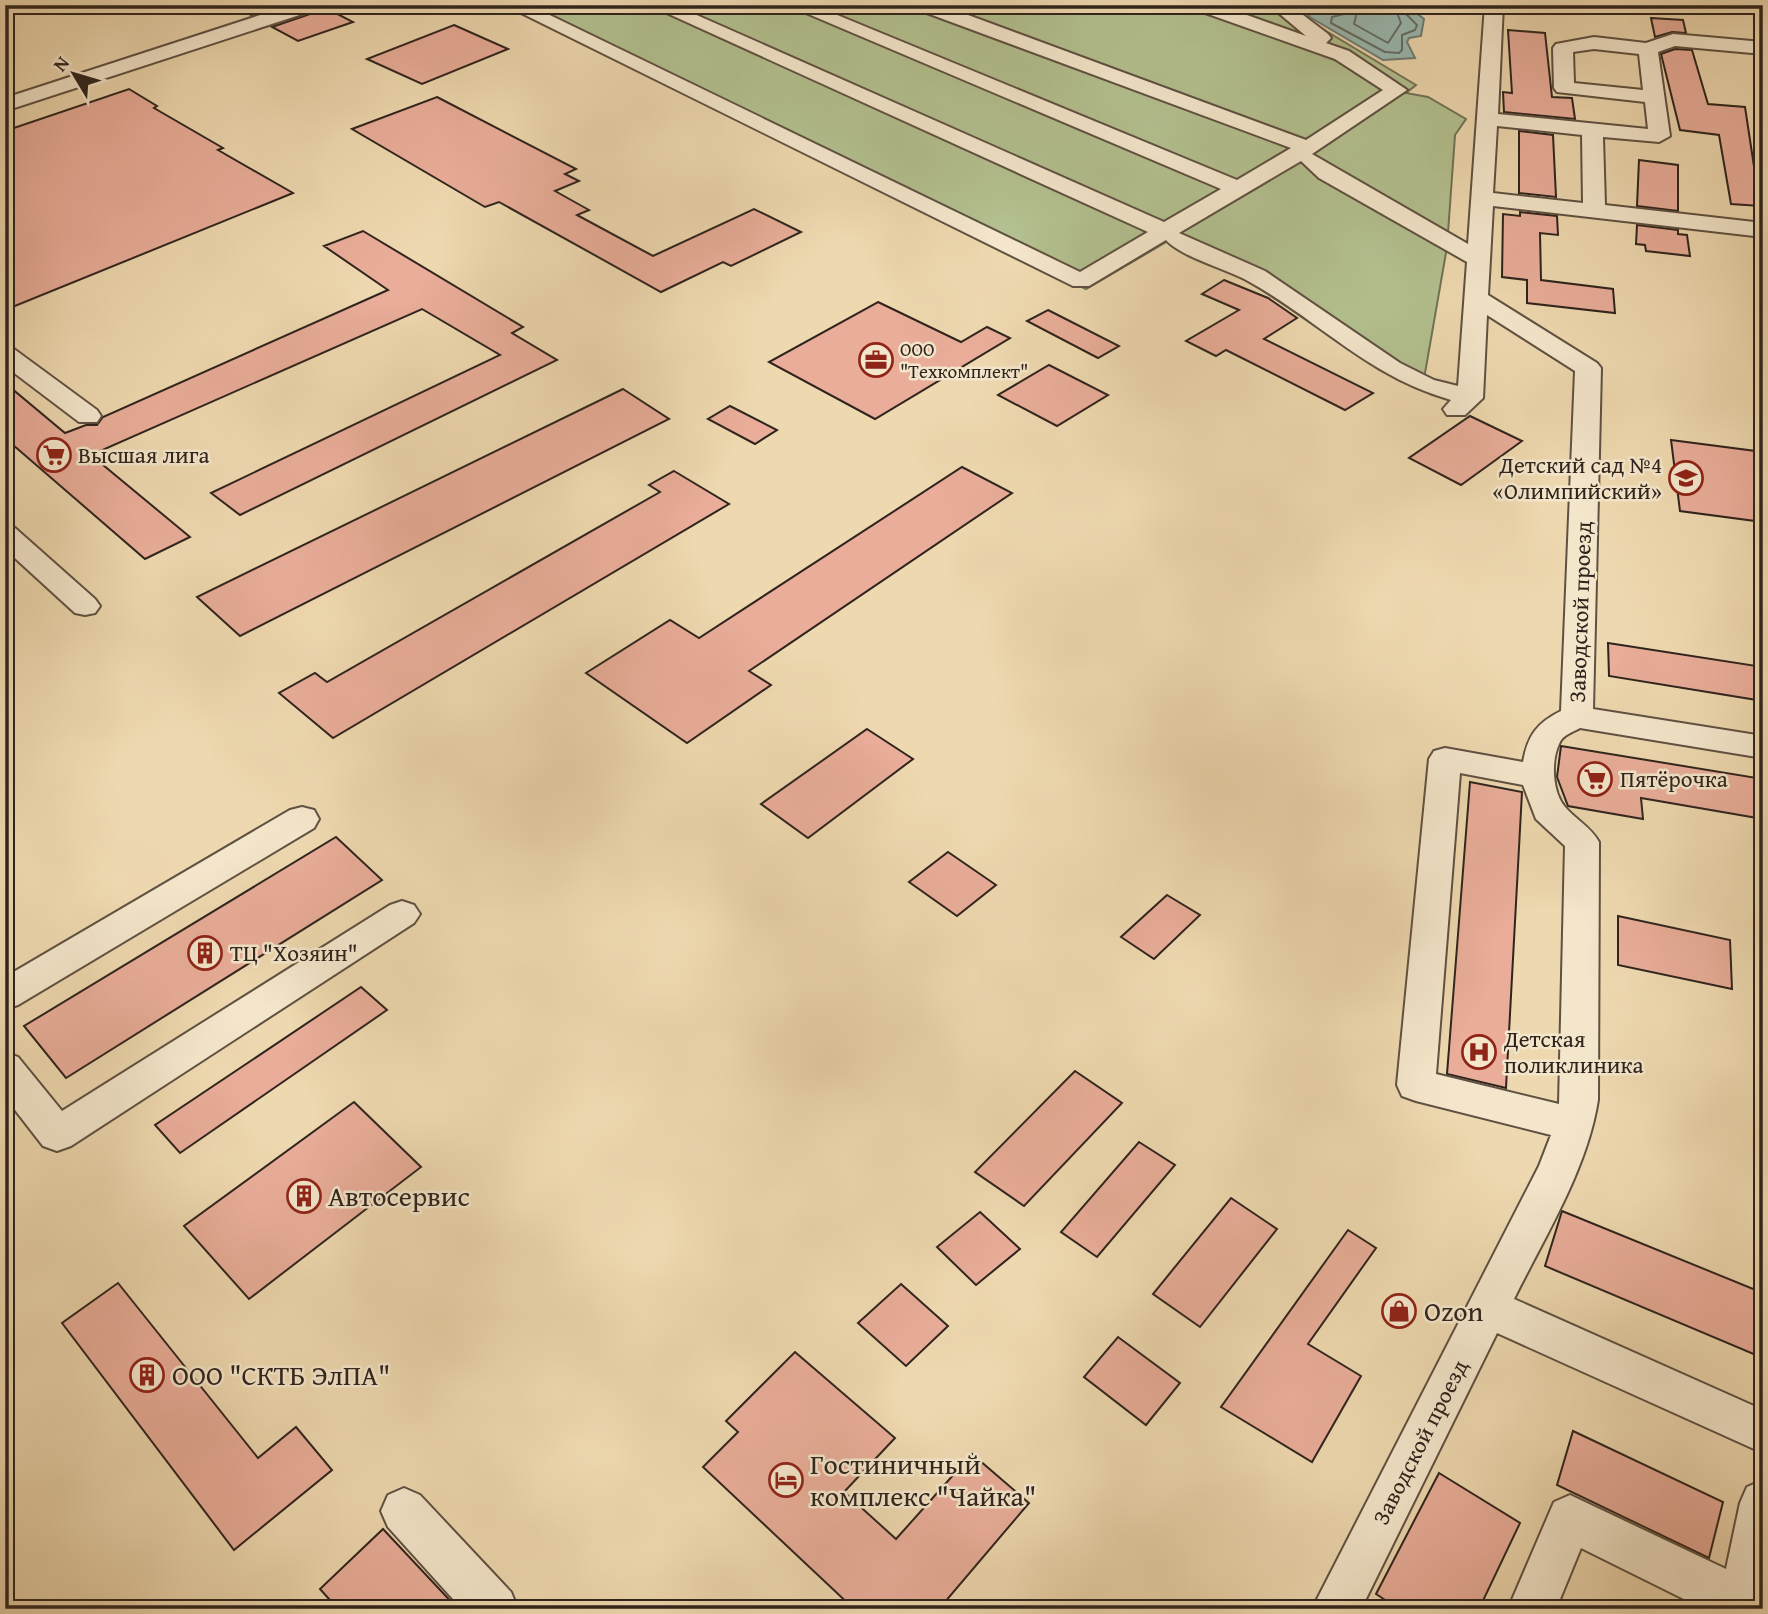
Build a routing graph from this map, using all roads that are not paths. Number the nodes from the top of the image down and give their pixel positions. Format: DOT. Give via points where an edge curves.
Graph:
graph roads {
  1 [pos="311,5"];
  2 [pos="514,5"];
  3 [pos="658,5"];
  4 [pos="796,5"];
  5 [pos="923,5"];
  6 [pos="968,5"];
  7 [pos="1201,5"];
  8 [pos="1278,5"];
  9 [pos="1494,5"];
  10 [pos="1740,5"];
  11 [pos="1763,7"];
  12 [pos="1763,48"];
  13 [pos="1648,49"];
  14 [pos="1342,55"];
  15 [pos="1654,97"];
  16 [pos="5,105"];
  17 [pos="1488,119"];
  18 [pos="1592,129"];
  19 [pos="1312,149"];
  20 [pos="1237,188"];
  21 [pos="1483,198"];
  22 [pos="1594,211"];
  23 [pos="1763,230"];
  24 [pos="1171,235"];
  25 [pos="1479,260"];
  26 [pos="1476,298"];
  27 [pos="5,354"];
  28 [pos="88,416"];
  29 [pos="5,534"];
  30 [pos="85,606"];
  31 [pos="1577,717"];
  32 [pos="1763,747"];
  33 [pos="1537,776"];
  34 [pos="302,819"];
  35 [pos="402,914"];
  36 [pos="5,995"];
  37 [pos="5,1068"];
  38 [pos="1575,1124"];
  39 [pos="1486,1308"];
  40 [pos="1763,1432"];
  41 [pos="1763,1503"];
  42 [pos="404,1511"];
  43 [pos="1749,1606"];
  44 [pos="494,1609"];
  45 [pos="1336,1609"];
  46 [pos="1532,1609"];
  1 -- 16 [label="street"];
  2 -- 24 [label="street" via="1081,281"];
  3 -- 24 [label="street"];
  4 -- 20 [label="street"];
  5 -- 19 [label="street"];
  6 -- 19 [label="street" via="1243,108"];
  7 -- 14 [label="street"];
  8 -- 14 [label="street"];
  9 -- 17 [label="street"];
  10 -- 11 [label="street"];
  12 -- 13 [label="street" via="1673,40"];
  13 -- 15 [label="street"];
  13 -- 15 [label="street" via="1594,43 1563,48 1564,88"];
  14 -- 19 [label="street" via="1397,90"];
  15 -- 18 [label="street" via="1659,136"];
  17 -- 18 [label="street"];
  17 -- 21 [label="street"];
  18 -- 22 [label="street"];
  19 -- 20 [label="street"];
  19 -- 25 [label="street" via="1327,173"];
  20 -- 24 [label="street"];
  21 -- 22 [label="street"];
  21 -- 25 [label="street"];
  22 -- 23 [label="street"];
  24 -- 26 [label="street" via="1265,281 1391,368 1463,403"];
  25 -- 26 [label="street"];
  26 -- 31 [label="street, Заводской проезд" via="1588,368"];
  27 -- 28 [label="street"];
  29 -- 30 [label="street"];
  31 -- 32 [label="street"];
  31 -- 33 [label="street, Заводской проезд" via="1543,741"];
  33 -- 38 [label="street, Заводской проезд" via="1548,811 1582,842"];
  33 -- 38 [label="street" via="1445,759 1416,1085"];
  34 -- 36 [label="street"];
  35 -- 37 [label="street" via="57,1133"];
  38 -- 39 [label="street, Заводской проезд" via="1558,1169"];
  39 -- 40 [label="street"];
  39 -- 45 [label="street, Заводской проезд"];
  41 -- 43 [label="street"];
  42 -- 44 [label="street"];
  43 -- 46 [label="street" via="1570,1518"];
}
